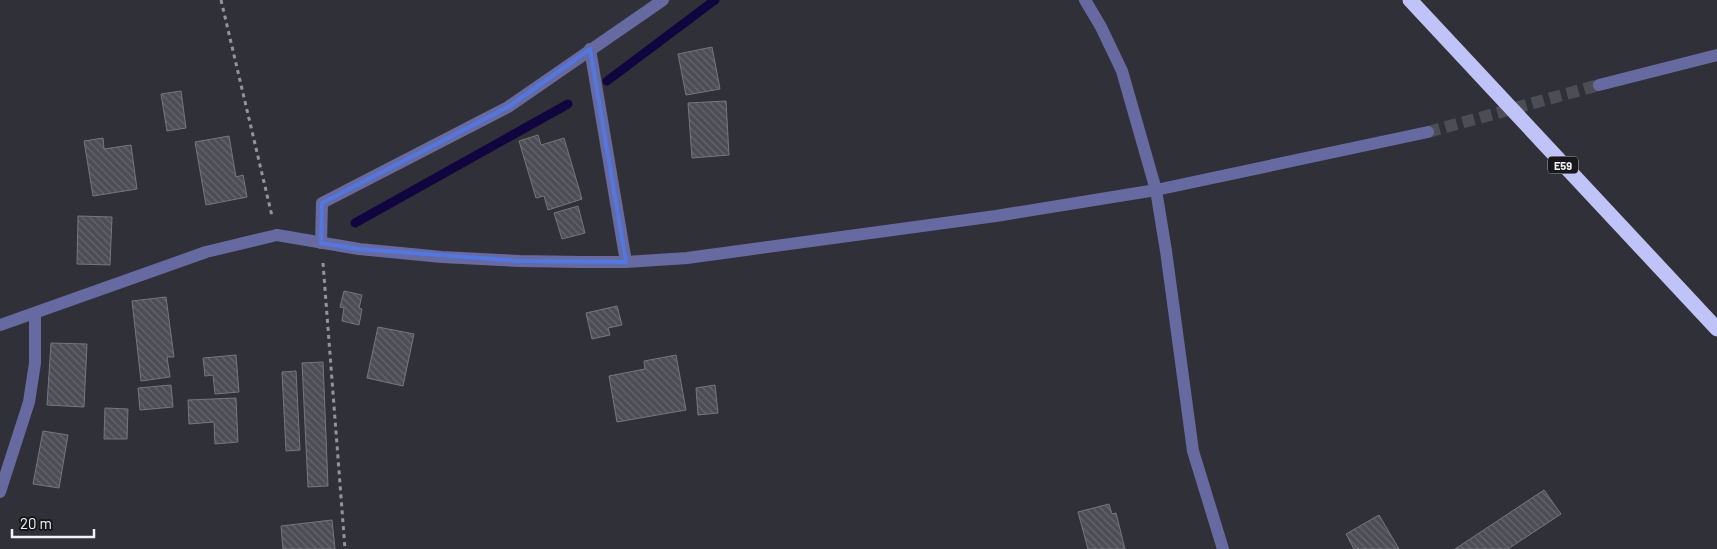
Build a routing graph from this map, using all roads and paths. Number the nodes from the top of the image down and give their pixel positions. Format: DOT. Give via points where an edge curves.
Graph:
graph roads {
  1 [pos="221,0"];
  2 [pos="663,0"];
  3 [pos="1085,0"];
  4 [pos="1410,0"];
  5 [pos="590,49"];
  6 [pos="1717,55"];
  7 [pos="1598,85"];
  8 [pos="1428,132"];
  9 [pos="1156,190"];
  10 [pos="277,234"];
  11 [pos="321,243"];
  12 [pos="626,262"];
  13 [pos="35,313"];
  14 [pos="0,325"];
  15 [pos="1717,329"];
  16 [pos="0,492"];
  17 [pos="345,549"];
  18 [pos="1223,549"];
  1 -- 10 [label="path"];
  2 -- 5 [label="street"];
  3 -- 9 [label="street" via="1122,72"];
  4 -- 15 [label="highway, E59"];
  5 -- 11 [label="street" via="508,107 322,203"];
  5 -- 12 [label="street"];
  6 -- 7 [label="street"];
  8 -- 9 [label="street"];
  9 -- 12 [label="street" via="958,222 687,258"];
  9 -- 18 [label="street" via="1193,451"];
  10 -- 11 [label="street"];
  10 -- 13 [label="street" via="206,252"];
  11 -- 12 [label="street" via="442,257"];
  11 -- 17 [label="path"];
  13 -- 14 [label="street"];
  13 -- 16 [label="street" via="35,363 29,402"];
}
